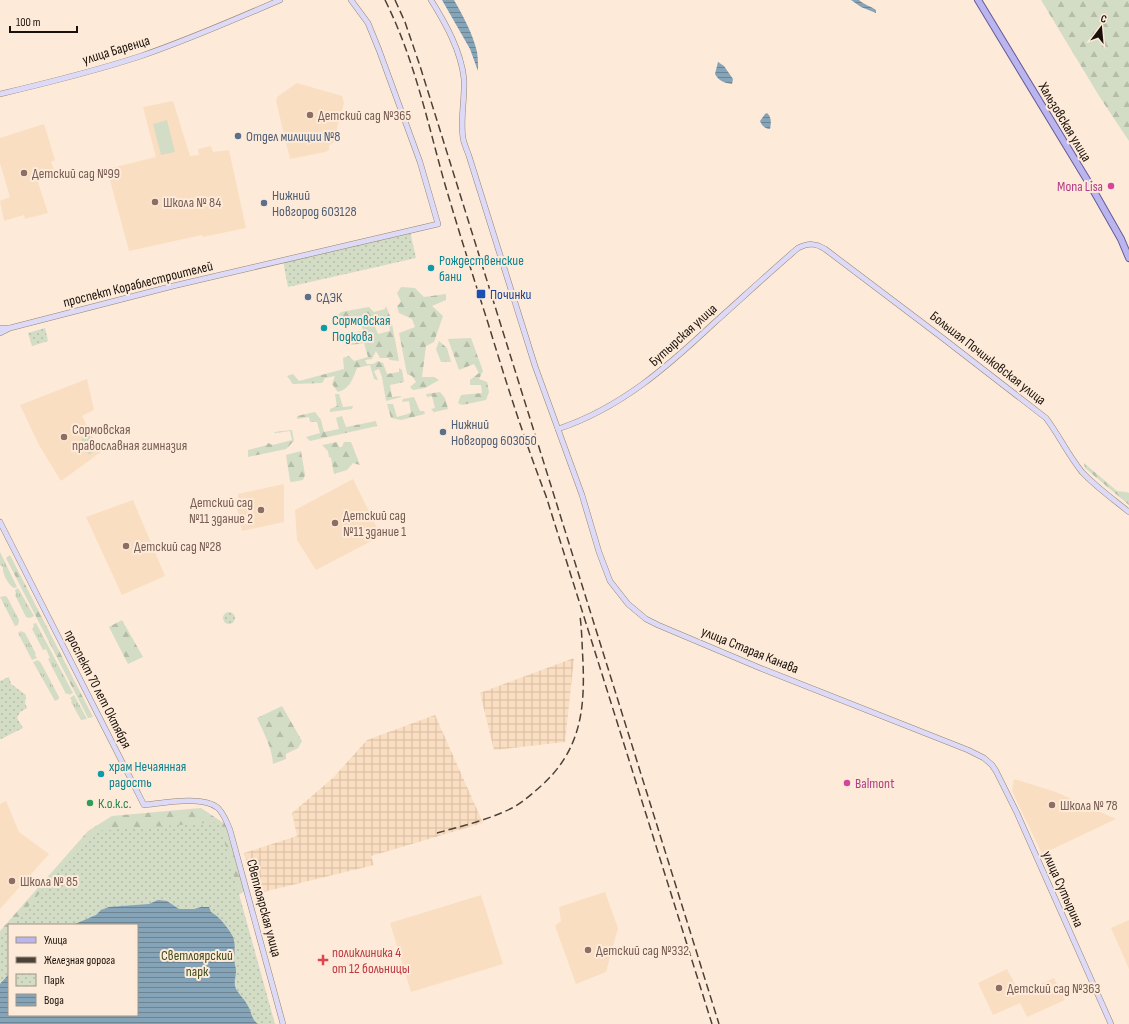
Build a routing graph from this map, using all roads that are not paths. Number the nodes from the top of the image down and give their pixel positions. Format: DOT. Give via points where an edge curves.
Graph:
graph roads {
  1 [pos="280,0"];
  2 [pos="351,0"];
  3 [pos="431,0"];
  4 [pos="978,0"];
  5 [pos="0,94"];
  6 [pos="813,244"];
  7 [pos="1129,258"];
  8 [pos="0,328"];
  9 [pos="10,328"];
  10 [pos="0,333"];
  11 [pos="558,429"];
  12 [pos="1129,512"];
  13 [pos="0,522"];
  14 [pos="992,765"];
  15 [pos="212,804"];
  16 [pos="283,1024"];
  17 [pos="1111,1024"];
  1 -- 5 [label="street, улица Баренца" via="140,56"];
  2 -- 9 [label="street, проспект Кораблестроителей" via="368,24 379,50 420,162 438,224 166,288"];
  3 -- 11 [label="street, улица Старая Канава" via="445,22 462,67 463,137 535,366"];
  4 -- 7 [label="main road, Хальзовская улица" via="1092,188"];
  6 -- 11 [label="street, Бутырская улица" via="798,248 645,384 608,408"];
  6 -- 12 [label="street, Большая Починковская улица" via="819,245 1046,418 1082,472"];
  8 -- 9 [label="street"];
  9 -- 10 [label="street, проспект Кораблестроителей"];
  11 -- 14 [label="street, улица Старая Канава" via="610,581 628,604 646,619 753,665 968,750"];
  13 -- 15 [label="street, проспект 70 лет Октября" via="144,805 200,801"];
  14 -- 17 [label="street, улица Сутырина" via="1017,813"];
  15 -- 16 [label="street, Светлоярская улица" via="222,814 230,830"];
}
